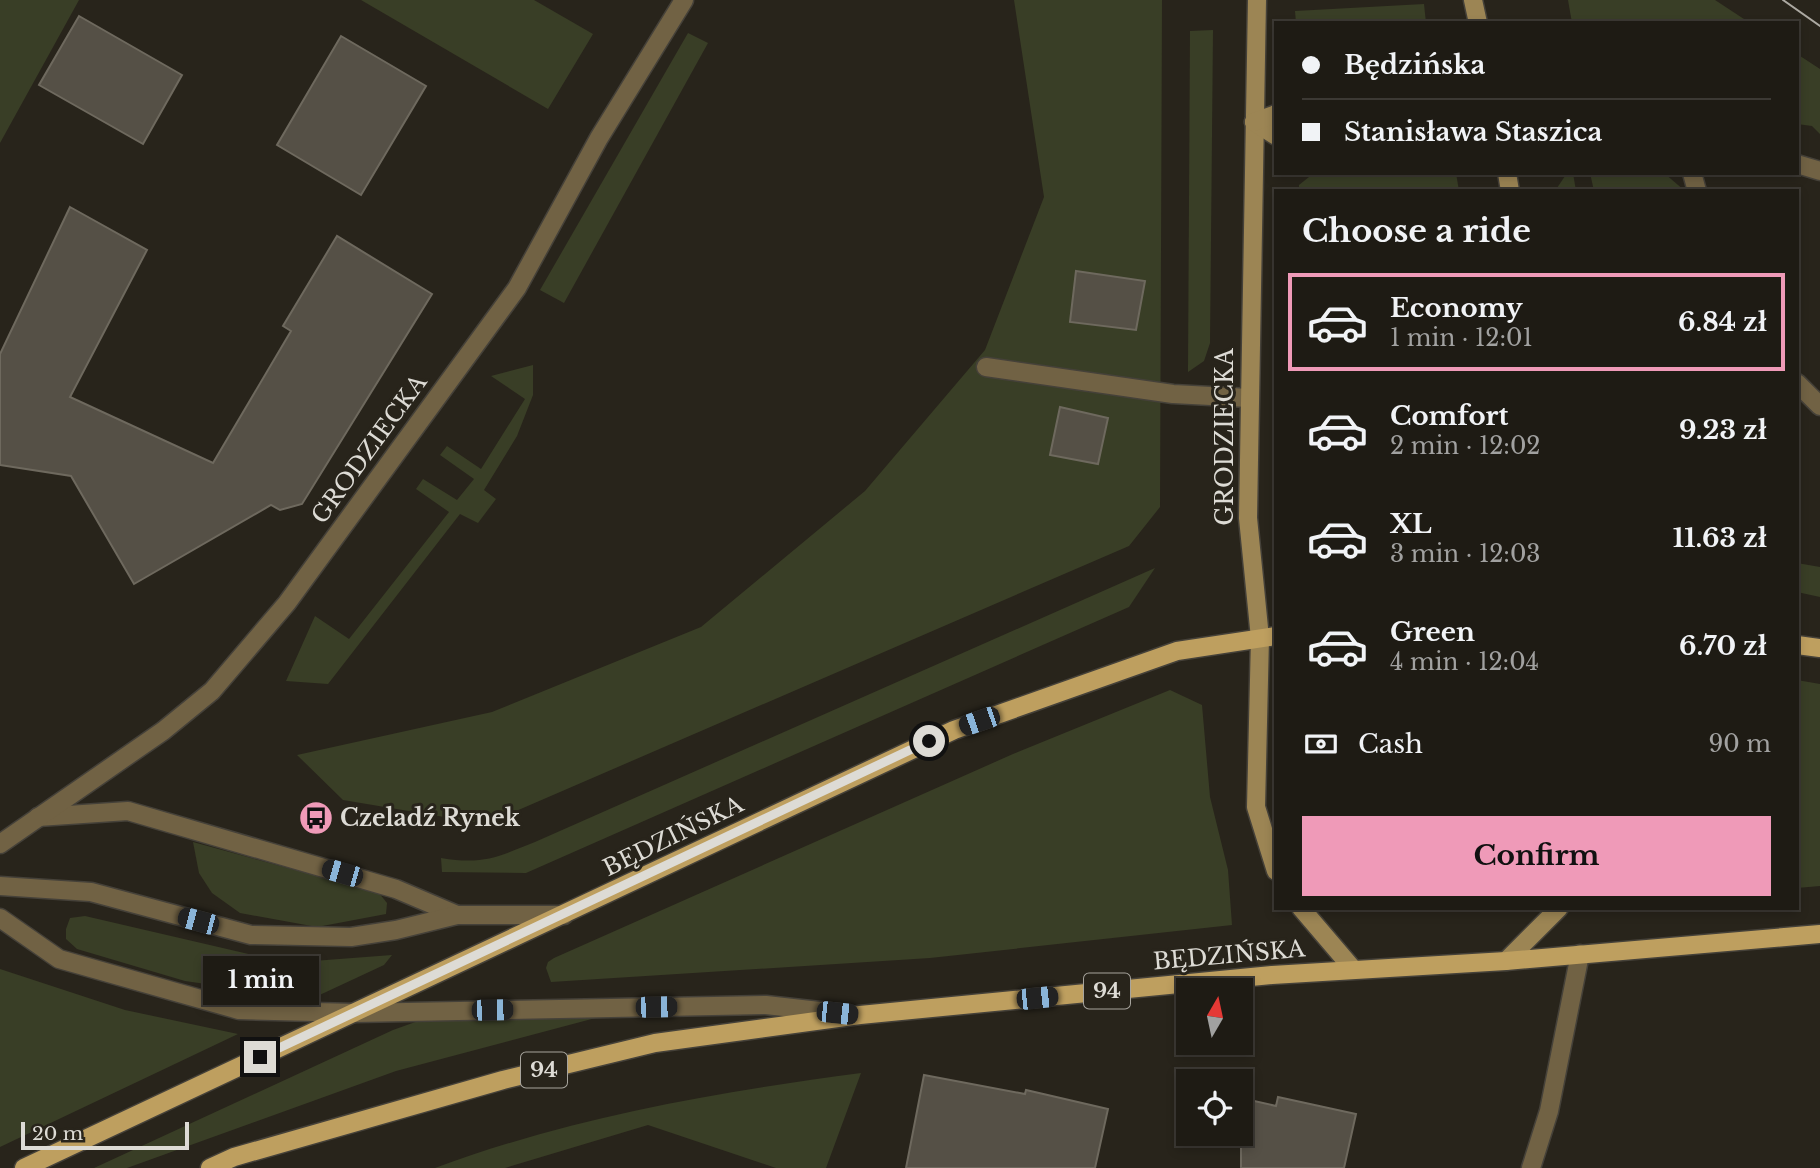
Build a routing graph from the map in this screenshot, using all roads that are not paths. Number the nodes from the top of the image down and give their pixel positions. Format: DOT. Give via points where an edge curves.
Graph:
graph roads {
  1 [pos="684,0"];
  2 [pos="1257,0"];
  3 [pos="1473,0"];
  4 [pos="1478,21"];
  5 [pos="1274,115"];
  6 [pos="1254,122"];
  7 [pos="1274,135"];
  8 [pos="1799,165"];
  9 [pos="1820,171"];
  10 [pos="986,368"];
  11 [pos="1799,385"];
  12 [pos="1249,398"];
  13 [pos="1820,406"];
  14 [pos="1268,637"];
  15 [pos="1799,645"];
  16 [pos="1820,648"];
  17 [pos="38,817"];
  18 [pos="0,844"];
  19 [pos="1274,865"];
  20 [pos="0,886"];
  21 [pos="1303,910"];
  22 [pos="1557,910"];
  23 [pos="457,915"];
  24 [pos="564,915"];
  25 [pos="0,919"];
  26 [pos="1820,934"];
  27 [pos="1580,954"];
  28 [pos="1506,961"];
  29 [pos="1353,969"];
  30 [pos="355,1013"];
  31 [pos="860,1015"];
  32 [pos="229,1162"];
  33 [pos="24,1168"];
  34 [pos="210,1168"];
  35 [pos="1531,1168"];
  1 -- 17 [label="street, GRODZIECKA" via="599,138 517,288 287,603 212,691 163,731"];
  2 -- 6 [label="street, GRODZIECKA"];
  3 -- 4 [label="street"];
  5 -- 6 [label="street"];
  6 -- 7 [label="street"];
  6 -- 12 [label="street, GRODZIECKA"];
  8 -- 9 [label="street"];
  10 -- 12 [label="street" via="1173,394"];
  11 -- 13 [label="street"];
  12 -- 14 [label="street, GRODZIECKA" via="1248,518"];
  14 -- 19 [label="street, GRODZIECKA" via="1256,807"];
  14 -- 24 [label="main road, BĘDZIŃSKA" via="1177,651 954,730"];
  15 -- 16 [label="main road"];
  17 -- 18 [label="street, GRODZIECKA"];
  17 -- 23 [label="street" via="128,811 396,889"];
  20 -- 23 [label="street, BĘDZIŃSKA" via="91,892 251,936 351,937"];
  21 -- 29 [label="street"];
  22 -- 28 [label="street"];
  23 -- 24 [label="street, BĘDZIŃSKA"];
  24 -- 30 [label="main road, BĘDZIŃSKA"];
  25 -- 30 [label="street, BĘDZIŃSKA" via="59,959 239,1010"];
  26 -- 27 [label="main road, 94"];
  27 -- 28 [label="main road, 94"];
  27 -- 35 [label="street" via="1549,1111"];
  28 -- 29 [label="main road, 94"];
  29 -- 31 [label="main road, BĘDZIŃSKA / 94"];
  30 -- 31 [label="street, BĘDZIŃSKA" via="766,1005"];
  30 -- 33 [label="main road"];
  31 -- 32 [label="main road, 94" via="655,1043 503,1080"];
  32 -- 34 [label="main road, 94"];
}
